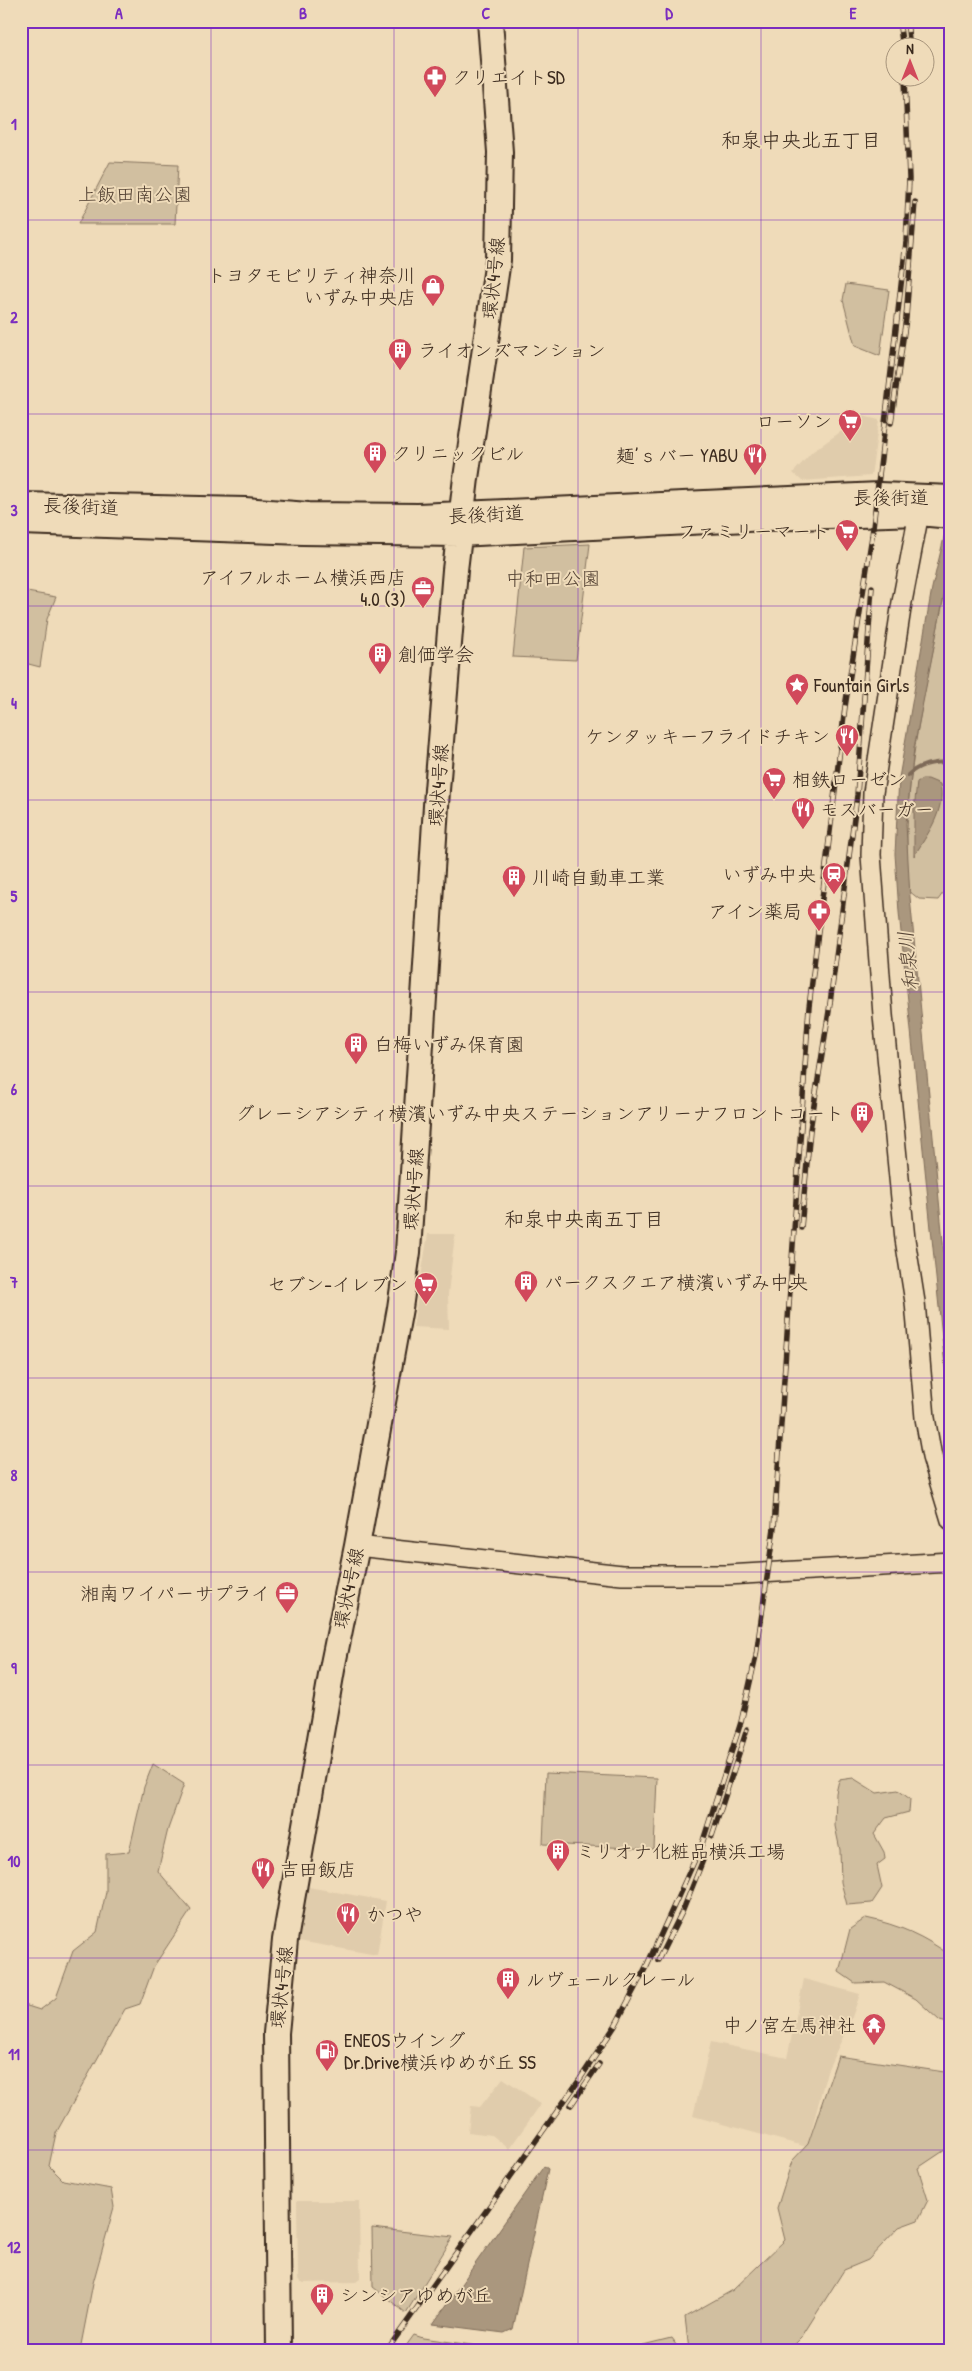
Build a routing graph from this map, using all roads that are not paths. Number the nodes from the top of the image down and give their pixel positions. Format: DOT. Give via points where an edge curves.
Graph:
graph roads {
  1 [pos="490,21"];
  2 [pos="21,504"];
  3 [pos="938,508"];
  4 [pos="21,522"];
  5 [pos="460,525"];
  6 [pos="951,1520"];
  7 [pos="357,1546"];
  8 [pos="951,1562"];
  9 [pos="279,2350"];
  1 -- 5 [label="main road, 環状4号線" via="500,152 498,260"];
  2 -- 5 [label="main road, 長後街道" via="235,510"];
  3 -- 5 [label="main road, 長後街道" via="640,523"];
  3 -- 6 [label="street" via="902,602 873,793 871,855 883,1015 925,1418 932,1457"];
  4 -- 5 [label="main road, 長後街道" via="293,531"];
  5 -- 7 [label="main road, 環状4号線" via="437,790 408,1252"];
  7 -- 8 [label="street" via="622,1575 726,1575"];
  7 -- 9 [label="main road, 環状4号線" via="332,1664 301,1844 285,1940 276,2023"];
}
